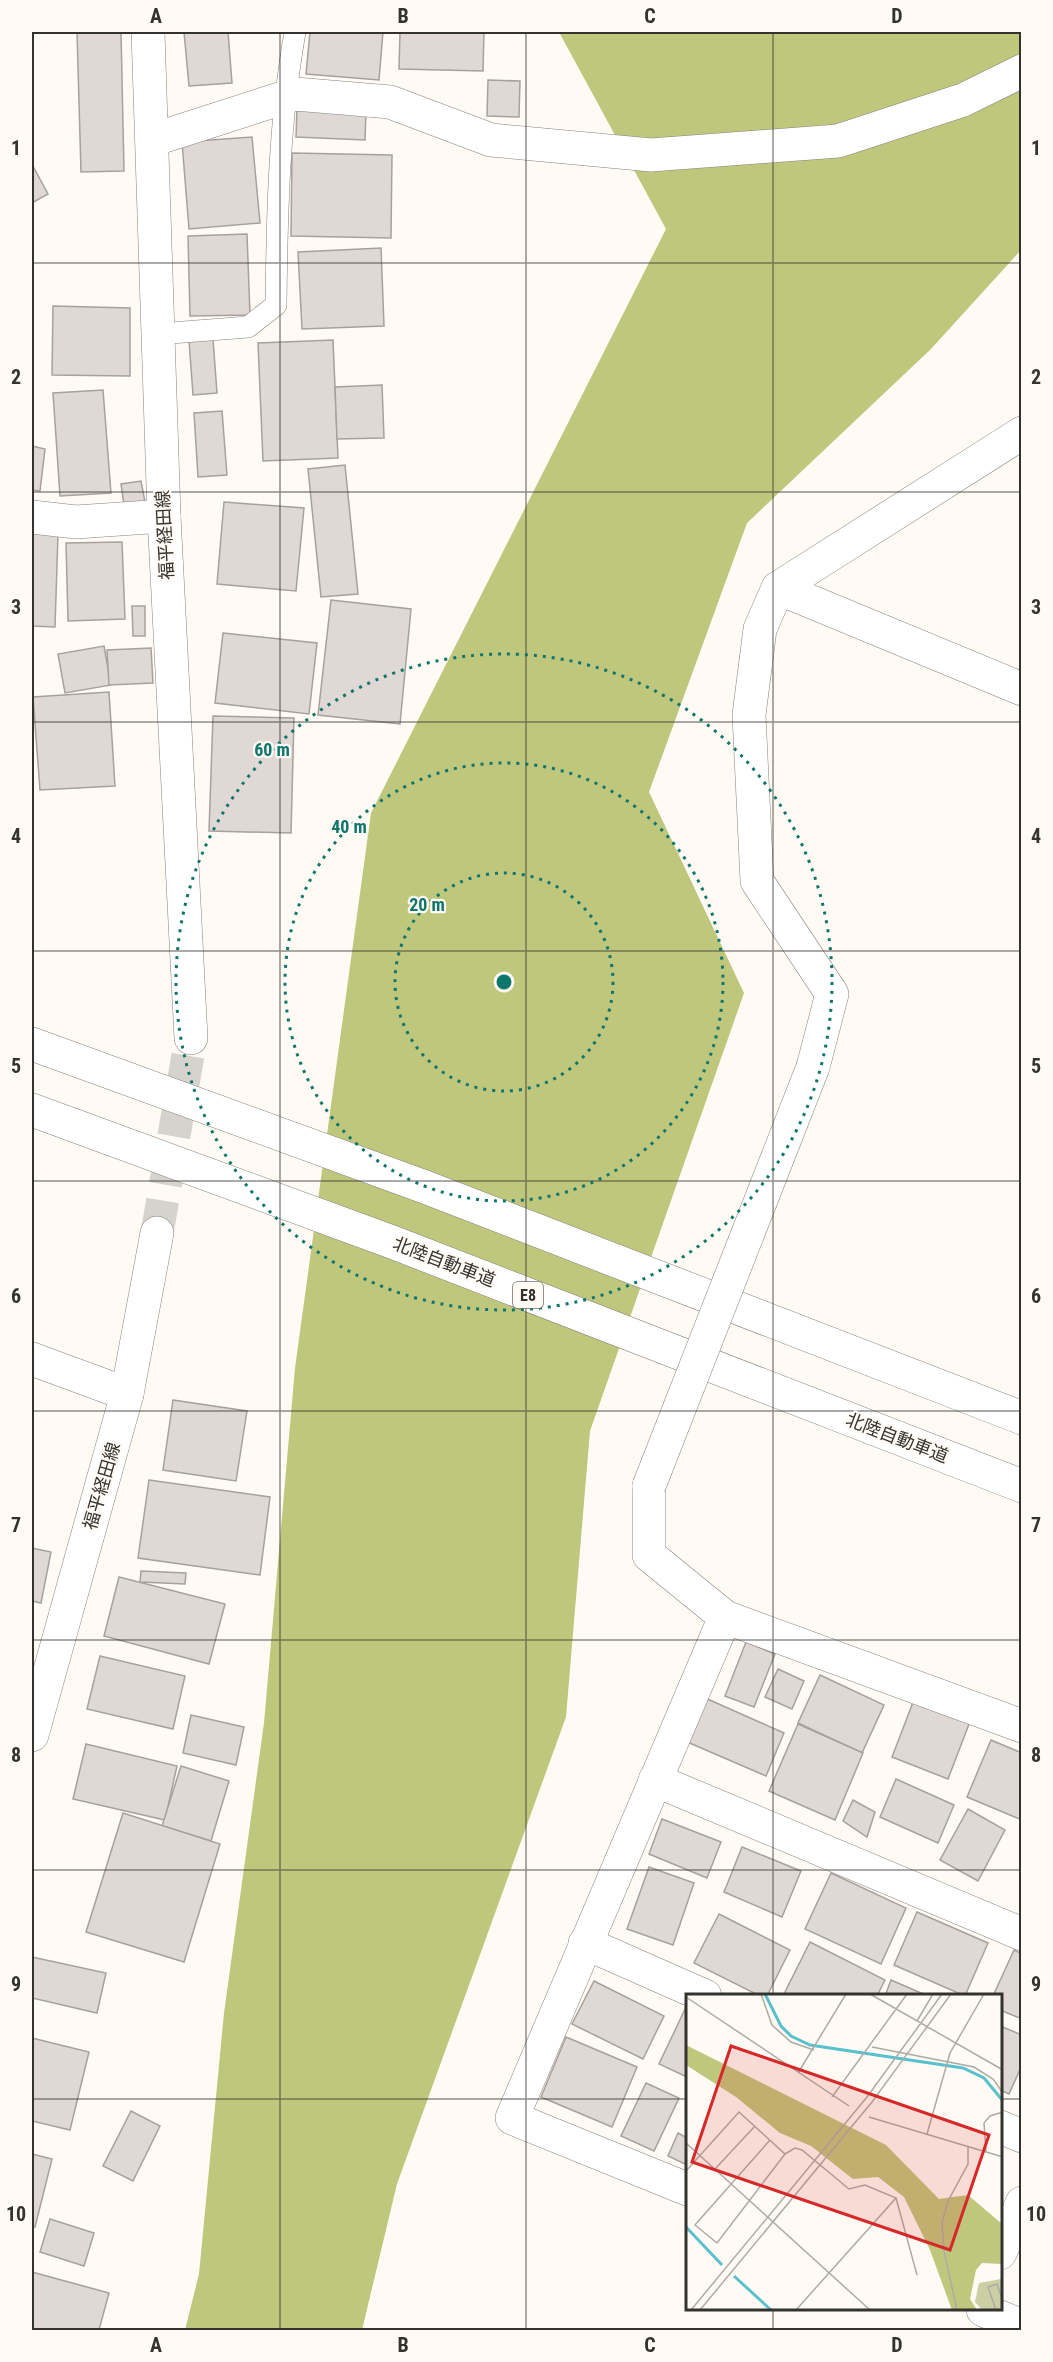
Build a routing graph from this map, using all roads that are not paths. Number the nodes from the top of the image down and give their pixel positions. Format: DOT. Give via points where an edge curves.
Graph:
graph roads {
  1 [pos="148,32"];
  2 [pos="295,32"];
  3 [pos="1022,71"];
  4 [pos="284,97"];
  5 [pos="152,140"];
  6 [pos="158,334"];
  7 [pos="1022,433"];
  8 [pos="164,516"];
  9 [pos="32,517"];
  10 [pos="778,588"];
  11 [pos="1022,689"];
  12 [pos="191,1038"];
  13 [pos="32,1044"];
  14 [pos="32,1110"];
  15 [pos="157,1233"];
  16 [pos="32,1359"];
  17 [pos="128,1394"];
  18 [pos="1022,1418"];
  19 [pos="1022,1486"];
  20 [pos="725,1617"];
  21 [pos="1022,1725"];
  22 [pos="32,1736"];
  23 [pos="655,1780"];
  24 [pos="1022,1934"];
  25 [pos="585,1943"];
  26 [pos="700,1994"];
  27 [pos="1002,2128"];
  28 [pos="1022,2136"];
  29 [pos="686,2189"];
  30 [pos="1022,2203"];
  31 [pos="1002,2248"];
  32 [pos="977,2311"];
  33 [pos="985,2311"];
  34 [pos="1022,2326"];
  35 [pos="968,2331"];
  1 -- 5 [label="main road, 福平経田線"];
  2 -- 4 [label="lane"];
  3 -- 4 [label="main road" via="963,100 838,141 651,155 491,140 390,102 295,94"];
  4 -- 5 [label="main road"];
  4 -- 6 [label="lane" via="277,186 276,304 248,327"];
  5 -- 6 [label="main road, 福平経田線"];
  6 -- 8 [label="main road, 福平経田線"];
  7 -- 10 [label="main road"];
  8 -- 9 [label="main road" via="76,522"];
  8 -- 12 [label="main road, 福平経田線"];
  10 -- 11 [label="main road"];
  10 -- 20 [label="main road, bridge" via="760,629 749,715 757,881 832,994 813,1067 649,1486 649,1555"];
  13 -- 18 [label="main road" via="425,1187"];
  14 -- 19 [label="main road, 北陸自動車道 / E8" via="392,1242"];
  15 -- 17 [label="main road, 福平経田線"];
  16 -- 17 [label="main road"];
  17 -- 22 [label="main road, 福平経田線"];
  20 -- 21 [label="main road"];
  20 -- 23 [label="main road"];
  23 -- 24 [label="main road"];
  23 -- 25 [label="main road"];
  25 -- 26 [label="main road"];
  25 -- 29 [label="main road" via="512,2118"];
  27 -- 28 [label="main road"];
  30 -- 31 [label="main road"];
  32 -- 35 [label="main road"];
  33 -- 34 [label="main road"];
}
